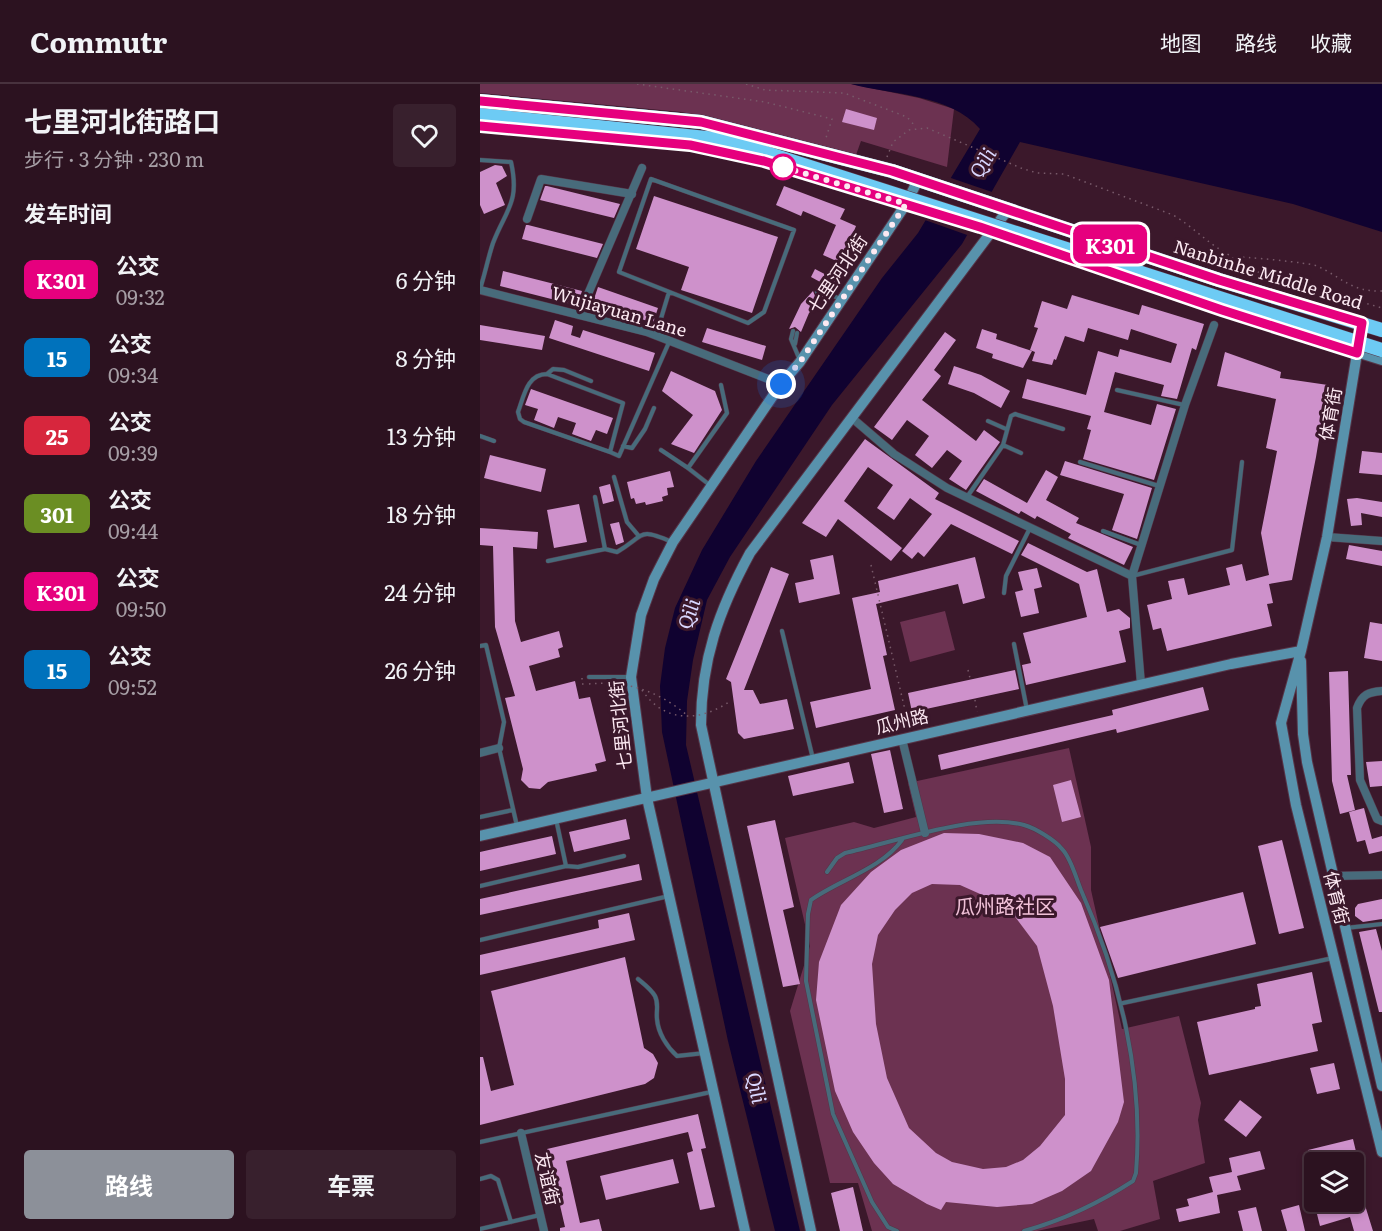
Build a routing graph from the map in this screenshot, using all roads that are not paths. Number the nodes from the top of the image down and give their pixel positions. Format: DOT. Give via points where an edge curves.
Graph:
graph roads {
  1 [pos="480,101"];
  2 [pos="480,115"];
  3 [pos="480,125"];
  4 [pos="480,160"];
  5 [pos="642,168"];
  6 [pos="918,180"];
  7 [pos="632,194"];
  8 [pos="906,204"];
  9 [pos="1002,209"];
  10 [pos="527,219"];
  11 [pos="994,231"];
  12 [pos="480,290"];
  13 [pos="669,292"];
  14 [pos="819,294"];
  15 [pos="840,300"];
  16 [pos="579,315"];
  17 [pos="1362,323"];
  18 [pos="1214,326"];
  19 [pos="1382,330"];
  20 [pos="795,332"];
  21 [pos="655,335"];
  22 [pos="670,340"];
  23 [pos="1382,350"];
  24 [pos="1357,353"];
  25 [pos="1382,360"];
  26 [pos="800,362"];
  27 [pos="548,374"];
  28 [pos="591,381"];
  29 [pos="781,384"];
  30 [pos="721,385"];
  31 [pos="1117,390"];
  32 [pos="1185,405"];
  33 [pos="654,408"];
  34 [pos="852,418"];
  35 [pos="988,421"];
  36 [pos="1006,429"];
  37 [pos="1063,429"];
  38 [pos="480,436"];
  39 [pos="494,441"];
  40 [pos="1003,445"];
  41 [pos="623,446"];
  42 [pos="661,450"];
  43 [pos="610,452"];
  44 [pos="1021,453"];
  45 [pos="1080,462"];
  46 [pos="1242,462"];
  47 [pos="687,468"];
  48 [pos="614,477"];
  49 [pos="712,487"];
  50 [pos="1160,487"];
  51 [pos="595,497"];
  52 [pos="967,497"];
  53 [pos="1030,527"];
  54 [pos="1103,531"];
  55 [pos="638,535"];
  56 [pos="1327,537"];
  57 [pos="1382,541"];
  58 [pos="673,542"];
  59 [pos="1142,546"];
  60 [pos="605,549"];
  61 [pos="548,561"];
  62 [pos="1132,576"];
  63 [pos="1004,593"];
  64 [pos="782,631"];
  65 [pos="1014,644"];
  66 [pos="480,646"];
  67 [pos="1301,651"];
  68 [pos="589,677"];
  69 [pos="631,677"];
  70 [pos="1140,684"];
  71 [pos="1382,691"];
  72 [pos="1027,711"];
  73 [pos="907,738"];
  74 [pos="500,748"];
  75 [pos="480,753"];
  76 [pos="813,760"];
  77 [pos="713,783"];
  78 [pos="647,798"];
  79 [pos="513,810"];
  80 [pos="480,817"];
  81 [pos="556,818"];
  82 [pos="1382,821"];
  83 [pos="517,827"];
  84 [pos="925,833"];
  85 [pos="480,836"];
  86 [pos="902,839"];
  87 [pos="624,856"];
  88 [pos="566,866"];
  89 [pos="827,872"];
  90 [pos="1382,875"];
  91 [pos="1333,876"];
  92 [pos="480,886"];
  93 [pos="669,896"];
  94 [pos="1382,924"];
  95 [pos="1345,928"];
  96 [pos="480,940"];
  97 [pos="1334,958"];
  98 [pos="638,979"];
  99 [pos="1123,1003"];
  100 [pos="705,1053"];
  101 [pos="1382,1086"];
  102 [pos="714,1091"];
  103 [pos="521,1133"];
  104 [pos="480,1142"];
  105 [pos="1382,1152"];
  106 [pos="480,1179"];
  107 [pos="541,1215"];
  108 [pos="511,1222"];
  109 [pos="480,1229"];
  110 [pos="544,1231"];
  111 [pos="745,1231"];
  112 [pos="810,1231"];
  113 [pos="897,1231"];
  114 [pos="1024,1231"];
  1 -- 6 [label="highway, Nanbinhe Middle Road" via="701,122"];
  2 -- 23 [label="highway, Nanbinhe Middle Road, bridge" via="726,140"];
  3 -- 8 [label="street" via="690,145 764,161"];
  4 -- 12 [label="lane" via="511,162 515,182 509,213 494,242"];
  5 -- 7 [label="street"];
  6 -- 8 [label="street, 七里河北街"];
  6 -- 9 [label="highway, Nanbinhe Middle Road"];
  7 -- 10 [label="street" via="542,179"];
  7 -- 16 [label="street"];
  8 -- 11 [label="street"];
  8 -- 15 [label="street, 七里河北街"];
  9 -- 11 [label="street"];
  9 -- 17 [label="highway, Nanbinhe Middle Road"];
  11 -- 24 [label="street"];
  11 -- 34 [label="street"];
  12 -- 16 [label="street, Wujiayuan Lane"];
  13 -- 13 [label="lane" via="619,272 651,179 794,230 764,312 748,324"];
  13 -- 21 [label="lane"];
  14 -- 15 [label="lane"];
  15 -- 26 [label="street, 七里河北街"];
  16 -- 21 [label="street, Wujiayuan Lane"];
  17 -- 19 [label="highway, Nanbinhe Middle Road"];
  17 -- 24 [label="street, 体育街"];
  18 -- 32 [label="street"];
  20 -- 26 [label="lane" via="791,339"];
  21 -- 22 [label="street, Wujiayuan Lane"];
  22 -- 29 [label="street, Wujiayuan Lane"];
  22 -- 41 [label="lane"];
  24 -- 25 [label="street"];
  24 -- 56 [label="street, 体育街"];
  26 -- 29 [label="street, 七里河北街"];
  27 -- 28 [label="lane" via="553,369 564,370"];
  27 -- 43 [label="lane" via="623,403"];
  27 -- 43 [label="lane" via="537,375 529,383 518,412 520,419"];
  29 -- 49 [label="street, 七里河北街"];
  30 -- 47 [label="lane" via="728,413"];
  31 -- 32 [label="lane"];
  32 -- 50 [label="street"];
  33 -- 41 [label="lane" via="632,448"];
  34 -- 52 [label="street" via="894,454"];
  34 -- 77 [label="street" via="750,553 716,625 701,689 701,725"];
  35 -- 36 [label="lane"];
  36 -- 37 [label="lane" via="1015,414"];
  36 -- 40 [label="lane"];
  38 -- 39 [label="lane"];
  40 -- 44 [label="lane"];
  40 -- 52 [label="lane"];
  41 -- 43 [label="lane" via="619,456"];
  42 -- 47 [label="lane"];
  45 -- 50 [label="lane"];
  46 -- 62 [label="lane" via="1233,550"];
  47 -- 49 [label="lane"];
  48 -- 55 [label="lane" via="627,522"];
  49 -- 58 [label="street, 七里河北街"];
  50 -- 59 [label="street"];
  51 -- 60 [label="lane"];
  52 -- 53 [label="street"];
  53 -- 62 [label="street"];
  53 -- 63 [label="lane" via="1006,576"];
  54 -- 59 [label="lane"];
  55 -- 58 [label="lane" via="650,532"];
  55 -- 60 [label="lane" via="617,552"];
  56 -- 57 [label="street"];
  56 -- 67 [label="street, 体育街"];
  58 -- 69 [label="street, 七里河北街" via="641,615"];
  59 -- 62 [label="street"];
  60 -- 61 [label="lane"];
  62 -- 70 [label="street"];
  64 -- 76 [label="lane"];
  65 -- 72 [label="lane"];
  66 -- 74 [label="lane" via="486,645 504,722"];
  67 -- 70 [label="street, 瓜州路"];
  67 -- 91 [label="street, 体育街" via="1303,734"];
  67 -- 97 [label="street, 体育街" via="1281,723 1296,805"];
  68 -- 69 [label="lane"];
  69 -- 78 [label="street, 七里河北街"];
  70 -- 72 [label="street, 瓜州路"];
  71 -- 82 [label="street" via="1360,698 1357,708 1360,780 1377,819"];
  72 -- 73 [label="street, 瓜州路"];
  73 -- 76 [label="street, 瓜州路"];
  73 -- 84 [label="street"];
  74 -- 75 [label="street"];
  74 -- 79 [label="lane"];
  76 -- 77 [label="street, 瓜州路"];
  77 -- 78 [label="street, 瓜州路"];
  77 -- 112 [label="street"];
  78 -- 81 [label="street, 瓜州路"];
  78 -- 93 [label="street, 七里河北街"];
  79 -- 80 [label="lane"];
  79 -- 83 [label="lane"];
  81 -- 83 [label="street, 瓜州路"];
  81 -- 88 [label="lane"];
  83 -- 85 [label="street, 瓜州路"];
  84 -- 86 [label="lane"];
  84 -- 99 [label="lane" via="998,820 1026,825 1063,849 1090,909"];
  86 -- 89 [label="lane" via="845,853"];
  86 -- 113 [label="lane" via="876,862 811,900 806,981 833,1114 872,1202 888,1227"];
  87 -- 88 [label="lane" via="578,867"];
  88 -- 92 [label="lane"];
  90 -- 91 [label="street"];
  91 -- 95 [label="street, 体育街"];
  93 -- 96 [label="lane"];
  93 -- 100 [label="street, 七里河北街"];
  94 -- 95 [label="lane"];
  95 -- 101 [label="street, 体育街"];
  97 -- 99 [label="lane"];
  97 -- 105 [label="street, 体育街"];
  98 -- 100 [label="lane" via="654,995 664,1041 672,1051 677,1056"];
  99 -- 114 [label="lane" via="1136,1104 1138,1148 1133,1182 1059,1222"];
  100 -- 102 [label="street, 七里河北街"];
  102 -- 103 [label="lane"];
  102 -- 111 [label="street, 七里河北街"];
  103 -- 104 [label="lane"];
  103 -- 107 [label="street, 友谊街"];
  106 -- 108 [label="lane" via="491,1176 498,1180"];
  107 -- 108 [label="lane"];
  107 -- 110 [label="street, 友谊街"];
  108 -- 109 [label="lane"];
}
